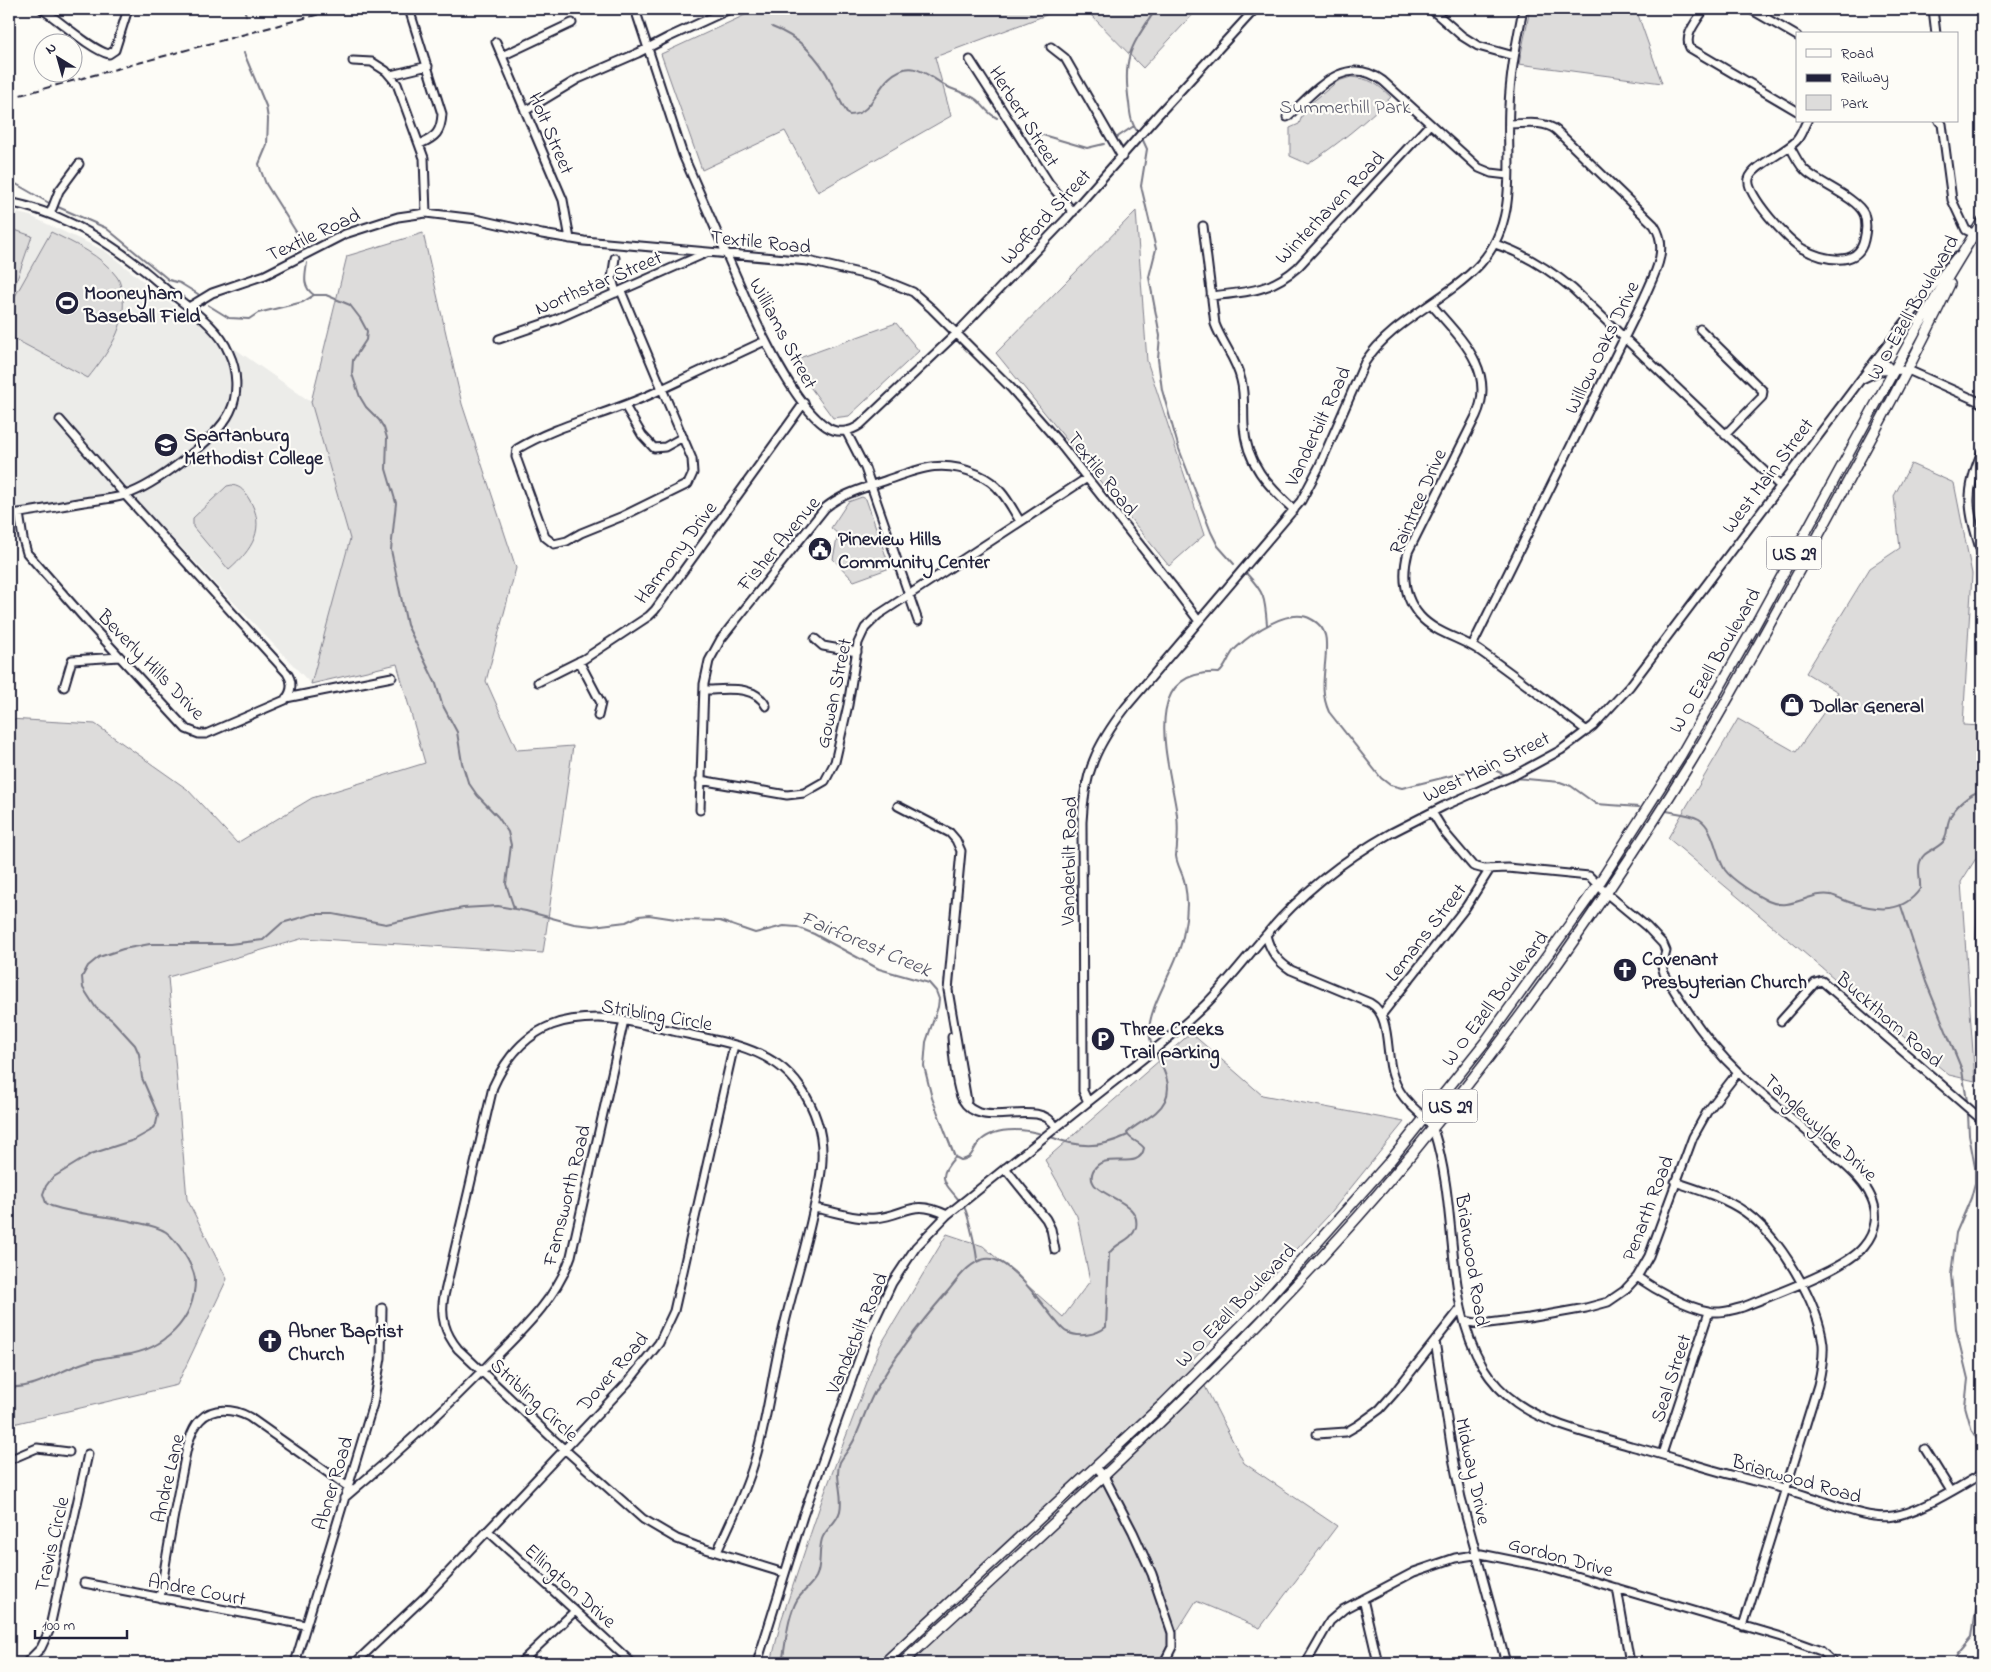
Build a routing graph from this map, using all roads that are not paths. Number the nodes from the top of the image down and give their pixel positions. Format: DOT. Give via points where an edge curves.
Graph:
graph roads {
  1 [pos="42,9"];
  2 [pos="128,9"];
  3 [pos="409,9"];
  4 [pos="636,9"];
  5 [pos="730,9"];
  6 [pos="1256,9"];
  7 [pos="1432,9"];
  8 [pos="1523,9"];
  9 [pos="1704,9"];
  10 [pos="1750,9"];
  11 [pos="1932,9"];
  12 [pos="572,23"];
  13 [pos="1936,32"];
  14 [pos="1796,35"];
  15 [pos="496,42"];
  16 [pos="1051,47"];
  17 [pos="648,48"];
  18 [pos="502,56"];
  19 [pos="1514,56"];
  20 [pos="970,60"];
  21 [pos="353,61"];
  22 [pos="428,66"];
  23 [pos="391,75"];
  24 [pos="1796,110"];
  25 [pos="525,111"];
  26 [pos="1287,116"];
  27 [pos="1806,122"];
  28 [pos="1941,122"];
  29 [pos="1430,124"];
  30 [pos="1509,124"];
  31 [pos="420,144"];
  32 [pos="1790,146"];
  33 [pos="1122,157"];
  34 [pos="79,164"];
  35 [pos="1508,175"];
  36 [pos="9,202"];
  37 [pos="1073,212"];
  38 [pos="426,213"];
  39 [pos="50,214"];
  40 [pos="1982,221"];
  41 [pos="1203,226"];
  42 [pos="1975,234"];
  43 [pos="570,239"];
  44 [pos="1495,244"];
  45 [pos="709,252"];
  46 [pos="725,253"];
  47 [pos="615,258"];
  48 [pos="618,292"];
  49 [pos="1211,296"];
  50 [pos="1431,304"];
  51 [pos="188,308"];
  52 [pos="1700,328"];
  53 [pos="957,333"];
  54 [pos="1624,337"];
  55 [pos="499,339"];
  56 [pos="765,341"];
  57 [pos="1874,362"];
  58 [pos="1908,370"];
  59 [pos="1894,372"];
  60 [pos="1874,373"];
  61 [pos="1861,380"];
  62 [pos="1885,387"];
  63 [pos="662,389"];
  64 [pos="804,403"];
  65 [pos="1982,403"];
  66 [pos="625,406"];
  67 [pos="60,420"];
  68 [pos="846,431"];
  69 [pos="1725,435"];
  70 [pos="683,437"];
  71 [pos="1857,439"];
  72 [pos="1867,445"];
  73 [pos="1982,452"];
  74 [pos="1087,478"];
  75 [pos="871,486"];
  76 [pos="1780,486"];
  77 [pos="125,495"];
  78 [pos="1819,508"];
  79 [pos="1294,510"];
  80 [pos="20,513"];
  81 [pos="9,514"];
  82 [pos="1829,515"];
  83 [pos="1020,521"];
  84 [pos="1982,555"];
  85 [pos="910,594"];
  86 [pos="1761,615"];
  87 [pos="1198,620"];
  88 [pos="918,621"];
  89 [pos="1772,621"];
  90 [pos="815,639"];
  91 [pos="1472,646"];
  92 [pos="857,652"];
  93 [pos="120,657"];
  94 [pos="579,661"];
  95 [pos="392,677"];
  96 [pos="538,682"];
  97 [pos="1720,686"];
  98 [pos="64,687"];
  99 [pos="704,690"];
  100 [pos="1731,693"];
  101 [pos="286,698"];
  102 [pos="766,706"];
  103 [pos="598,716"];
  104 [pos="1587,731"];
  105 [pos="700,780"];
  106 [pos="898,806"];
  107 [pos="700,810"];
  108 [pos="1432,812"];
  109 [pos="1490,868"];
  110 [pos="1598,885"];
  111 [pos="1606,893"];
  112 [pos="1982,904"];
  113 [pos="1266,935"];
  114 [pos="1982,993"];
  115 [pos="1382,1014"];
  116 [pos="624,1020"];
  117 [pos="1781,1021"];
  118 [pos="734,1045"];
  119 [pos="1738,1072"];
  120 [pos="1088,1102"];
  121 [pos="1424,1119"];
  122 [pos="1982,1120"];
  123 [pos="1056,1128"];
  124 [pos="1433,1128"];
  125 [pos="1005,1168"];
  126 [pos="1675,1182"];
  127 [pos="814,1208"];
  128 [pos="1347,1210"];
  129 [pos="947,1215"];
  130 [pos="1358,1217"];
  131 [pos="1055,1250"];
  132 [pos="1637,1277"];
  133 [pos="1801,1282"];
  134 [pos="382,1308"];
  135 [pos="1461,1308"];
  136 [pos="1709,1312"];
  137 [pos="1465,1321"];
  138 [pos="1434,1341"];
  139 [pos="482,1371"];
  140 [pos="1175,1392"];
  141 [pos="1184,1400"];
  142 [pos="1317,1434"];
  143 [pos="565,1449"];
  144 [pos="1925,1450"];
  145 [pos="69,1452"];
  146 [pos="88,1454"];
  147 [pos="1662,1454"];
  148 [pos="9,1460"];
  149 [pos="1096,1467"];
  150 [pos="1982,1474"];
  151 [pos="1104,1476"];
  152 [pos="348,1488"];
  153 [pos="1785,1489"];
  154 [pos="1951,1491"];
  155 [pos="344,1498"];
  156 [pos="488,1532"];
  157 [pos="717,1552"];
  158 [pos="1476,1554"];
  159 [pos="784,1573"];
  160 [pos="84,1583"];
  161 [pos="1616,1588"];
  162 [pos="160,1598"];
  163 [pos="1363,1599"];
  164 [pos="575,1611"];
  165 [pos="305,1625"];
  166 [pos="1743,1626"];
  167 [pos="26,1663"];
  168 [pos="295,1663"];
  169 [pos="355,1663"];
  170 [pos="520,1663"];
  171 [pos="632,1663"];
  172 [pos="757,1663"];
  173 [pos="884,1663"];
  174 [pos="902,1663"];
  175 [pos="1164,1663"];
  176 [pos="1306,1663"];
  177 [pos="1378,1663"];
  178 [pos="1506,1663"];
  179 [pos="1630,1663"];
  180 [pos="1834,1663"];
  1 -- 2 [label="street" via="109,54 116,50"];
  3 -- 22 [label="street"];
  4 -- 17 [label="street, Williams Street"];
  5 -- 17 [label="street"];
  6 -- 33 [label="street, Wofford Street"];
  7 -- 19 [label="street" via="1478,46"];
  8 -- 19 [label="street, Vanderbilt Road"];
  9 -- 24 [label="street" via="1689,34 1690,48"];
  10 -- 14 [label="street"];
  11 -- 13 [label="street"];
  12 -- 18 [label="street"];
  15 -- 18 [label="street, Holt Street"];
  16 -- 33 [label="street" via="1065,58"];
  17 -- 25 [label="street" via="578,79"];
  17 -- 46 [label="street, Williams Street" via="683,155"];
  18 -- 25 [label="street, Holt Street"];
  19 -- 30 [label="street, Vanderbilt Road"];
  20 -- 37 [label="street, Herbert Street" via="1048,183"];
  21 -- 23 [label="street" via="372,62"];
  22 -- 23 [label="street"];
  22 -- 31 [label="street" via="442,121 432,139"];
  23 -- 31 [label="street"];
  25 -- 43 [label="street, Holt Street" via="563,200"];
  26 -- 29 [label="street" via="1342,72 1356,70 1377,77"];
  27 -- 32 [label="street"];
  28 -- 42 [label="street" via="1952,200 1966,230"];
  29 -- 35 [label="street" via="1479,168"];
  29 -- 49 [label="street, Winterhaven Road" via="1288,276 1251,292"];
  30 -- 35 [label="street, Vanderbilt Road"];
  30 -- 54 [label="street, Willow Oaks Drive" via="1540,123 1552,127 1658,231 1662,244 1658,265"];
  31 -- 38 [label="street" via="426,166"];
  32 -- 32 [label="street" via="1750,176 1748,182 1755,197 1776,226 1803,250 1836,260 1856,254 1862,246 1867,225 1861,209 1806,171"];
  33 -- 37 [label="street, Wofford Street"];
  34 -- 39 [label="street" via="60,191"];
  35 -- 44 [label="street, Vanderbilt Road" via="1508,207"];
  36 -- 39 [label="street"];
  37 -- 53 [label="street, Wofford Street"];
  38 -- 43 [label="street, Textile Road" via="476,219"];
  38 -- 51 [label="street, Textile Road" via="398,217 346,234 265,275 212,293"];
  39 -- 51 [label="street" via="110,244"];
  40 -- 42 [label="main road, West Main Street / US 29"];
  41 -- 49 [label="street"];
  42 -- 57 [label="street, West Main Street"];
  42 -- 58 [label="main road, W O Ezell Boulevard / US 29"];
  42 -- 59 [label="main road, W O Ezell Boulevard / US 29"];
  43 -- 45 [label="street, Textile Road"];
  44 -- 50 [label="street, Vanderbilt Road" via="1471,273"];
  44 -- 54 [label="street" via="1565,282"];
  45 -- 46 [label="street, Textile Road"];
  45 -- 48 [label="street, Northstar Street"];
  46 -- 53 [label="street, Textile Road" via="808,261 888,281 913,292"];
  46 -- 56 [label="street, Williams Street"];
  47 -- 48 [label="street" via="612,278"];
  48 -- 55 [label="street, Northstar Street" via="554,320"];
  48 -- 63 [label="street"];
  49 -- 79 [label="street" via="1220,338 1236,364 1242,382 1245,436 1250,455 1264,481"];
  50 -- 79 [label="street, Vanderbilt Road" via="1371,352 1313,479"];
  50 -- 91 [label="street, Raintree Drive" via="1476,362 1482,377 1483,393 1476,416 1408,552 1404,580 1410,600 1421,617 1430,625"];
  51 -- 77 [label="street" via="216,333 229,352 236,390 230,412 217,431 187,457"];
  52 -- 69 [label="street" via="1763,391 1762,397"];
  53 -- 68 [label="street, Wofford Street" via="860,425"];
  53 -- 74 [label="street, Textile Road" via="1038,417"];
  54 -- 69 [label="street"];
  54 -- 91 [label="street, Willow Oaks Drive"];
  56 -- 63 [label="street"];
  56 -- 64 [label="street, Williams Street"];
  57 -- 59 [label="street" via="1886,364"];
  57 -- 61 [label="street, West Main Street"];
  58 -- 59 [label="street, West Main Street"];
  58 -- 65 [label="street"];
  58 -- 72 [label="main road, W O Ezell Boulevard / US 29"];
  59 -- 60 [label="street, West Main Street"];
  59 -- 62 [label="main road, W O Ezell Boulevard / US 29"];
  60 -- 61 [label="street, West Main Street"];
  60 -- 62 [label="street"];
  61 -- 76 [label="street, West Main Street"];
  62 -- 71 [label="main road, W O Ezell Boulevard / US 29"];
  63 -- 66 [label="street"];
  63 -- 70 [label="street"];
  64 -- 68 [label="street, Williams Street" via="826,427"];
  64 -- 94 [label="street, Harmony Drive" via="655,610"];
  66 -- 70 [label="street" via="654,448 665,447"];
  66 -- 70 [label="street" via="547,433 516,452 532,505 550,542 567,541 686,486 691,480 693,462"];
  67 -- 77 [label="street"];
  68 -- 75 [label="street"];
  69 -- 76 [label="street"];
  71 -- 72 [label="main road"];
  71 -- 78 [label="main road, W O Ezell Boulevard / US 29"];
  72 -- 82 [label="main road, W O Ezell Boulevard / US 29"];
  73 -- 84 [label="street" via="1972,475 1969,496 1972,522"];
  74 -- 83 [label="street, Gowan Street"];
  74 -- 87 [label="street, Textile Road"];
  75 -- 83 [label="street, Fisher Avenue" via="924,467 955,466 994,484"];
  75 -- 85 [label="street"];
  75 -- 99 [label="street, Fisher Avenue" via="842,496 817,517 714,650"];
  76 -- 104 [label="street, West Main Street" via="1630,686"];
  77 -- 80 [label="street"];
  77 -- 101 [label="street" via="287,672 291,686"];
  78 -- 82 [label="main road"];
  78 -- 86 [label="main road, W O Ezell Boulevard / US 29"];
  79 -- 87 [label="street, Vanderbilt Road"];
  80 -- 81 [label="street"];
  80 -- 93 [label="street, Beverly Hills Drive" via="28,553"];
  82 -- 89 [label="main road, W O Ezell Boulevard / US 29"];
  83 -- 85 [label="street, Gowan Street"];
  85 -- 88 [label="street"];
  85 -- 92 [label="street, Gowan Street" via="871,621 861,635"];
  86 -- 89 [label="main road"];
  86 -- 97 [label="main road, W O Ezell Boulevard / US 29"];
  87 -- 120 [label="street, Vanderbilt Road" via="1109,729 1095,754 1087,780 1082,822 1082,1032 1083,1091"];
  89 -- 100 [label="main road, W O Ezell Boulevard / US 29"];
  90 -- 92 [label="street" via="820,644"];
  91 -- 104 [label="street, Raintree Drive"];
  92 -- 105 [label="street, Gowan Street" via="835,762 825,781 812,790 787,795"];
  93 -- 98 [label="street" via="72,660"];
  93 -- 101 [label="street, Beverly Hills Drive" via="186,729 199,734 212,732"];
  94 -- 96 [label="street, Harmony Drive"];
  94 -- 103 [label="street" via="601,703"];
  95 -- 101 [label="street, Beverly Hills Drive"];
  97 -- 100 [label="main road"];
  97 -- 110 [label="main road, W O Ezell Boulevard / US 29"];
  99 -- 102 [label="street" via="749,691 759,695"];
  99 -- 105 [label="street, Fisher Avenue"];
  100 -- 111 [label="main road, W O Ezell Boulevard / US 29"];
  104 -- 108 [label="street, West Main Street" via="1561,750 1515,775"];
  105 -- 107 [label="street, Fisher Avenue"];
  106 -- 123 [label="street" via="950,833 960,848 948,1000 966,1104 984,1115 1042,1116"];
  108 -- 109 [label="street, Tanglewylde Drive" via="1468,862 1478,868"];
  108 -- 113 [label="street, West Main Street" via="1368,846 1338,867 1298,901"];
  109 -- 110 [label="street, Tanglewylde Drive" via="1590,876"];
  109 -- 115 [label="street, Lemans Street" via="1466,907"];
  110 -- 111 [label="street, Tanglewylde Drive"];
  110 -- 121 [label="main road, W O Ezell Boulevard / US 29" via="1485,1042"];
  111 -- 119 [label="street, Tanglewylde Drive" via="1663,944 1666,951 1663,970 1674,991 1708,1040"];
  111 -- 124 [label="main road, W O Ezell Boulevard / US 29" via="1541,987"];
  112 -- 114 [label="street"];
  113 -- 115 [label="street" via="1272,951 1291,970 1373,1004"];
  113 -- 120 [label="street, West Main Street" via="1193,1016"];
  115 -- 121 [label="street" via="1394,1079 1403,1096"];
  116 -- 118 [label="street, Stribling Circle"];
  116 -- 139 [label="street, Farnsworth Road" via="567,1270 553,1294"];
  116 -- 139 [label="street, Stribling Circle" via="585,1018 544,1028 511,1055 493,1087 442,1306 444,1324 452,1342"];
  117 -- 122 [label="street, Buckthorn Road" via="1815,983 1822,981"];
  118 -- 127 [label="street, Stribling Circle" via="777,1064 798,1084 813,1109 821,1137 822,1162"];
  118 -- 143 [label="street, Dover Road" via="671,1319 646,1361"];
  119 -- 126 [label="street, Penarth Road" via="1702,1121"];
  119 -- 133 [label="street, Tanglewylde Drive" via="1858,1178 1874,1204 1874,1228 1861,1250 1845,1262"];
  120 -- 123 [label="street, Vanderbilt Road"];
  121 -- 124 [label="street"];
  121 -- 128 [label="main road, W O Ezell Boulevard / US 29"];
  123 -- 125 [label="street, Vanderbilt Road"];
  124 -- 130 [label="main road, W O Ezell Boulevard / US 29"];
  124 -- 135 [label="street, Briarwood Road" via="1448,1206"];
  125 -- 129 [label="street, Vanderbilt Road"];
  125 -- 131 [label="street" via="1046,1219"];
  126 -- 132 [label="street, Penarth Road" via="1649,1256"];
  126 -- 133 [label="street" via="1728,1202 1752,1217 1777,1246"];
  127 -- 129 [label="street" via="864,1218 886,1216 916,1207 932,1208"];
  127 -- 157 [label="street, Stribling Circle" via="754,1462"];
  128 -- 130 [label="main road"];
  128 -- 140 [label="main road, W O Ezell Boulevard / US 29" via="1262,1305"];
  129 -- 159 [label="street, Vanderbilt Road" via="916,1248 882,1303 845,1396"];
  130 -- 141 [label="main road, W O Ezell Boulevard / US 29" via="1280,1303"];
  132 -- 136 [label="street, Tanglewylde Drive" via="1670,1296"];
  132 -- 137 [label="street, Penarth Road" via="1617,1297 1597,1306 1481,1324"];
  133 -- 136 [label="street, Tanglewylde Drive" via="1743,1307"];
  133 -- 153 [label="street" via="1816,1315 1823,1344 1823,1363"];
  134 -- 152 [label="street, Abner Road" via="381,1358 373,1404"];
  135 -- 137 [label="street, Briarwood Road"];
  135 -- 138 [label="street"];
  136 -- 147 [label="street, Seal Street"];
  137 -- 147 [label="street, Briarwood Road" via="1469,1338 1484,1369 1505,1394 1530,1413"];
  138 -- 142 [label="street" via="1392,1397 1371,1417 1346,1432"];
  138 -- 158 [label="street, Midway Drive" via="1453,1458"];
  139 -- 143 [label="street, Stribling Circle"];
  139 -- 155 [label="street, Farnsworth Road"];
  140 -- 141 [label="main road"];
  140 -- 149 [label="main road, W O Ezell Boulevard / US 29"];
  141 -- 151 [label="main road, W O Ezell Boulevard / US 29"];
  143 -- 156 [label="street, Dover Road"];
  143 -- 157 [label="street, Stribling Circle" via="643,1519 677,1539"];
  144 -- 154 [label="street"];
  145 -- 148 [label="street" via="37,1448"];
  146 -- 167 [label="street, Travis Circle" via="48,1631 41,1648"];
  147 -- 153 [label="street, Briarwood Road"];
  149 -- 151 [label="street"];
  149 -- 173 [label="main road, W O Ezell Boulevard / US 29"];
  150 -- 154 [label="street, Briarwood Road"];
  151 -- 174 [label="main road, W O Ezell Boulevard / US 29"];
  151 -- 175 [label="street" via="1146,1560 1170,1628 1172,1647"];
  152 -- 155 [label="street, Abner Road"];
  152 -- 162 [label="street, Andre Lane" via="249,1416 225,1410 210,1413 194,1428 187,1453"];
  153 -- 154 [label="street, Briarwood Road" via="1870,1516 1887,1517 1910,1511"];
  153 -- 166 [label="street"];
  155 -- 165 [label="street, Abner Road"];
  156 -- 164 [label="street, Ellington Drive"];
  156 -- 169 [label="street, Dover Road"];
  157 -- 159 [label="street, Stribling Circle"];
  158 -- 161 [label="street, Gordon Drive" via="1545,1567"];
  158 -- 163 [label="street, Gordon Drive" via="1414,1572"];
  158 -- 178 [label="street, Midway Drive"];
  159 -- 172 [label="street, Vanderbilt Road"];
  160 -- 162 [label="street, Andre Court"];
  161 -- 166 [label="street, Gordon Drive"];
  161 -- 179 [label="street"];
  162 -- 165 [label="street, Andre Court"];
  163 -- 176 [label="street, Gordon Drive" via="1330,1621"];
  163 -- 177 [label="street"];
  164 -- 170 [label="street"];
  164 -- 171 [label="street, Ellington Drive"];
  165 -- 168 [label="street, Abner Road"];
  166 -- 180 [label="street, Gordon Drive" via="1802,1644 1825,1654"];
}
